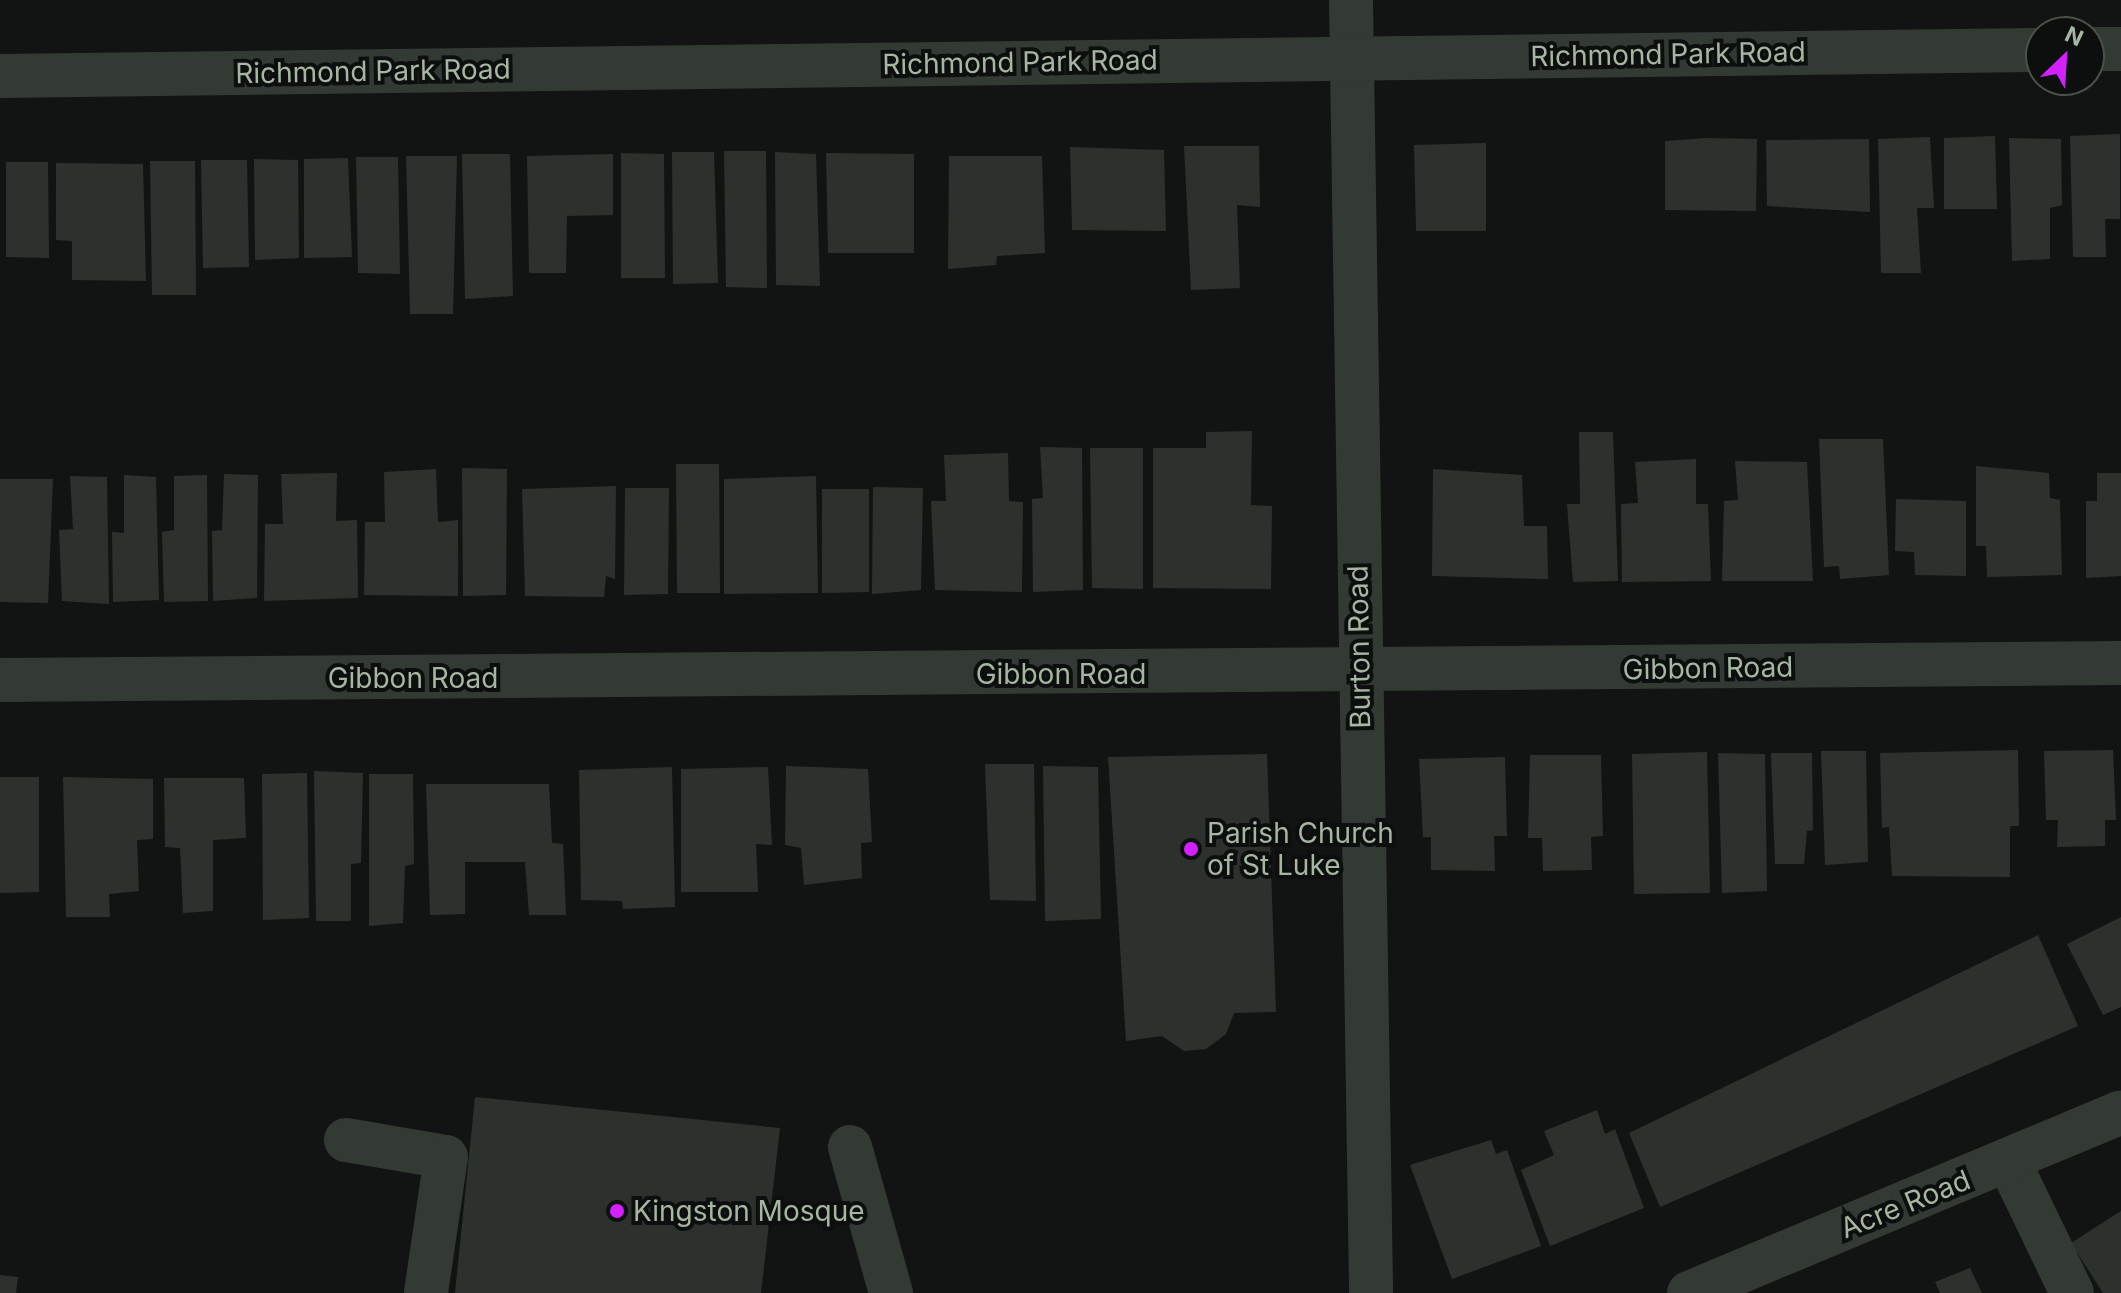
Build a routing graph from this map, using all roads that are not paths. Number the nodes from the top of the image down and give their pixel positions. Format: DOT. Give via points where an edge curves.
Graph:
graph roads {
  1 [pos="1351,0"];
  2 [pos="2025,50"];
  3 [pos="1351,57"];
  4 [pos="0,76"];
  5 [pos="2121,663"];
  6 [pos="1359,671"];
  7 [pos="0,680"];
  8 [pos="2121,1112"];
  9 [pos="346,1140"];
  10 [pos="850,1147"];
  11 [pos="2009,1162"];
  12 [pos="426,1293"];
  13 [pos="891,1293"];
  14 [pos="1371,1293"];
  15 [pos="1689,1293"];
  16 [pos="2072,1293"];
  1 -- 3 [label="street, Burton Road"];
  2 -- 3 [label="street, Richmond Park Road"];
  3 -- 4 [label="street, Richmond Park Road"];
  3 -- 6 [label="street, Burton Road"];
  5 -- 6 [label="street, Gibbon Road"];
  6 -- 7 [label="street, Gibbon Road"];
  6 -- 14 [label="street, Burton Road"];
  8 -- 11 [label="street, Acre Road"];
  9 -- 12 [label="street" via="446,1157"];
  10 -- 13 [label="street"];
  11 -- 15 [label="street, Acre Road"];
  11 -- 16 [label="street"];
}
